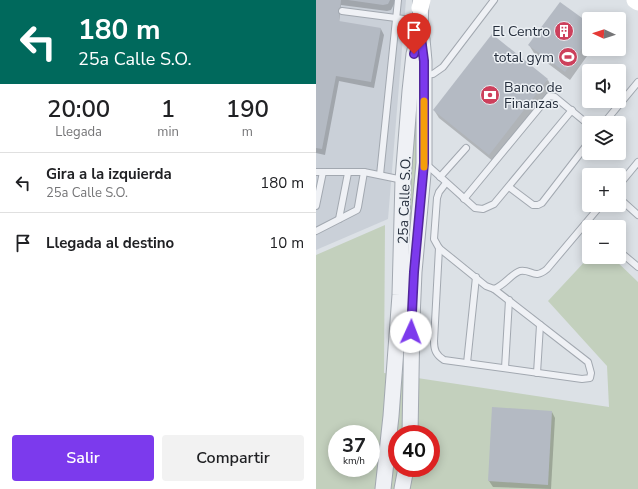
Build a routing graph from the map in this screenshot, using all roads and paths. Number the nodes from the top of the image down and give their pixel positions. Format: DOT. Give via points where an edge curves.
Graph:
graph roads {
  1 [pos="398,0"];
  2 [pos="494,0"];
  3 [pos="635,0"];
  4 [pos="638,2"];
  5 [pos="342,11"];
  6 [pos="421,12"];
  7 [pos="395,17"];
  8 [pos="424,75"];
  9 [pos="638,82"];
  10 [pos="572,110"];
  11 [pos="610,116"];
  12 [pos="582,119"];
  13 [pos="466,148"];
  14 [pos="582,151"];
  15 [pos="638,162"];
  16 [pos="424,163"];
  17 [pos="319,172"];
  18 [pos="364,172"];
  19 [pos="348,173"];
  20 [pos="380,175"];
  21 [pos="440,177"];
  22 [pos="626,177"];
  23 [pos="403,180"];
  24 [pos="446,183"];
  25 [pos="509,187"];
  26 [pos="464,199"];
  27 [pos="626,204"];
  28 [pos="316,206"];
  29 [pos="594,212"];
  30 [pos="638,215"];
  31 [pos="339,219"];
  32 [pos="587,220"];
  33 [pos="582,226"];
  34 [pos="316,231"];
  35 [pos="439,248"];
  36 [pos="626,257"];
  37 [pos="638,267"];
  38 [pos="476,277"];
  39 [pos="494,289"];
  40 [pos="508,300"];
  41 [pos="540,325"];
  42 [pos="467,364"];
  43 [pos="505,368"];
  44 [pos="537,373"];
  45 [pos="410,425"];
  46 [pos="404,477"];
  47 [pos="383,489"];
  48 [pos="402,489"];
  1 -- 7 [label="lane"];
  2 -- 8 [label="lane" via="443,67 433,74"];
  3 -- 4 [label="main road"];
  5 -- 7 [label="lane"];
  6 -- 7 [label="lane"];
  6 -- 8 [label="street, 25a Calle S.O."];
  6 -- 23 [label="street, 25a Calle S.O." via="411,78"];
  7 -- 20 [label="lane"];
  8 -- 16 [label="street, 25a Calle S.O."];
  9 -- 11 [label="lane"];
  10 -- 12 [label="lane"];
  10 -- 25 [label="lane"];
  10 -- 26 [label="lane" via="555,97 547,98"];
  13 -- 21 [label="lane"];
  14 -- 25 [label="lane" via="538,205"];
  15 -- 22 [label="lane"];
  16 -- 21 [label="lane"];
  16 -- 45 [label="street, 25a Calle S.O." via="414,272"];
  17 -- 19 [label="lane"];
  17 -- 28 [label="lane"];
  18 -- 19 [label="lane"];
  18 -- 20 [label="lane"];
  18 -- 31 [label="lane" via="357,210"];
  19 -- 31 [label="lane"];
  20 -- 23 [label="lane"];
  21 -- 24 [label="lane"];
  23 -- 47 [label="street, 25a Calle S.O." via="400,295"];
  24 -- 26 [label="lane"];
  24 -- 35 [label="lane" via="439,192 435,209 434,239"];
  25 -- 26 [label="lane" via="494,204 483,209 475,208"];
  27 -- 30 [label="lane"];
  29 -- 32 [label="lane"];
  31 -- 34 [label="lane"];
  33 -- 39 [label="lane" via="542,274 517,272 501,287"];
  35 -- 38 [label="lane"];
  35 -- 42 [label="lane" via="434,349 444,360"];
  36 -- 37 [label="lane"];
  38 -- 39 [label="lane"];
  38 -- 42 [label="lane"];
  39 -- 40 [label="lane"];
  40 -- 41 [label="lane"];
  40 -- 43 [label="lane"];
  41 -- 44 [label="lane"];
  41 -- 44 [label="lane" via="588,362 591,373 590,378 582,379"];
  42 -- 43 [label="lane"];
  43 -- 44 [label="lane"];
  46 -- 48 [label="street"];
}
